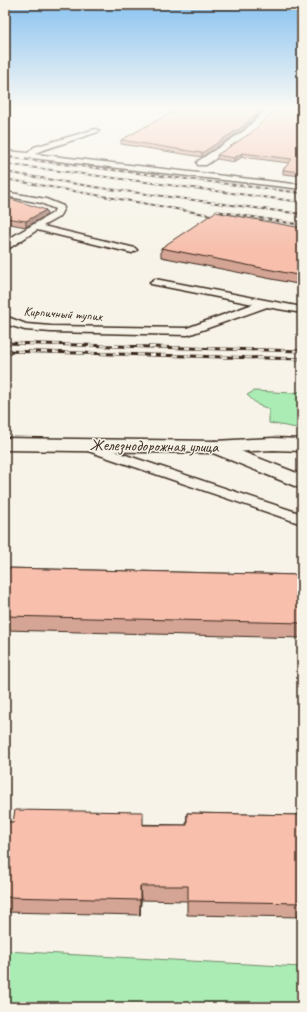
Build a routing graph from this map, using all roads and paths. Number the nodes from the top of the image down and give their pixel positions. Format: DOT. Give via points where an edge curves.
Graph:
graph roads {
  1 [pos="22,156"];
  2 [pos="212,156"];
  3 [pos="28,157"];
  4 [pos="202,163"];
  5 [pos="211,167"];
  6 [pos="264,174"];
  7 [pos="302,179"];
  8 [pos="302,187"];
  9 [pos="5,194"];
  10 [pos="36,227"];
  11 [pos="9,241"];
  12 [pos="5,248"];
  13 [pos="132,250"];
  14 [pos="154,282"];
  15 [pos="266,303"];
  16 [pos="302,310"];
  17 [pos="5,319"];
  18 [pos="5,444"];
  19 [pos="302,445"];
  20 [pos="84,446"];
  21 [pos="215,447"];
  22 [pos="302,483"];
  23 [pos="302,519"];
  1 -- 3 [label="lane"];
  2 -- 4 [label="street"];
  3 -- 8 [label="lane"];
  4 -- 5 [label="lane" via="203,166"];
  6 -- 7 [label="lane"];
  9 -- 10 [label="lane" via="43,200 60,208 56,215"];
  10 -- 11 [label="lane"];
  10 -- 13 [label="lane"];
  11 -- 12 [label="lane"];
  14 -- 15 [label="lane"];
  15 -- 16 [label="lane"];
  15 -- 17 [label="lane, Кирпичный тупик" via="188,332 121,332 25,327"];
  18 -- 20 [label="street, Железнодорожная улица"];
  19 -- 21 [label="street, Железнодорожная улица"];
  20 -- 21 [label="street, Железнодорожная улица"];
  20 -- 23 [label="lane"];
  21 -- 22 [label="street"];
}
